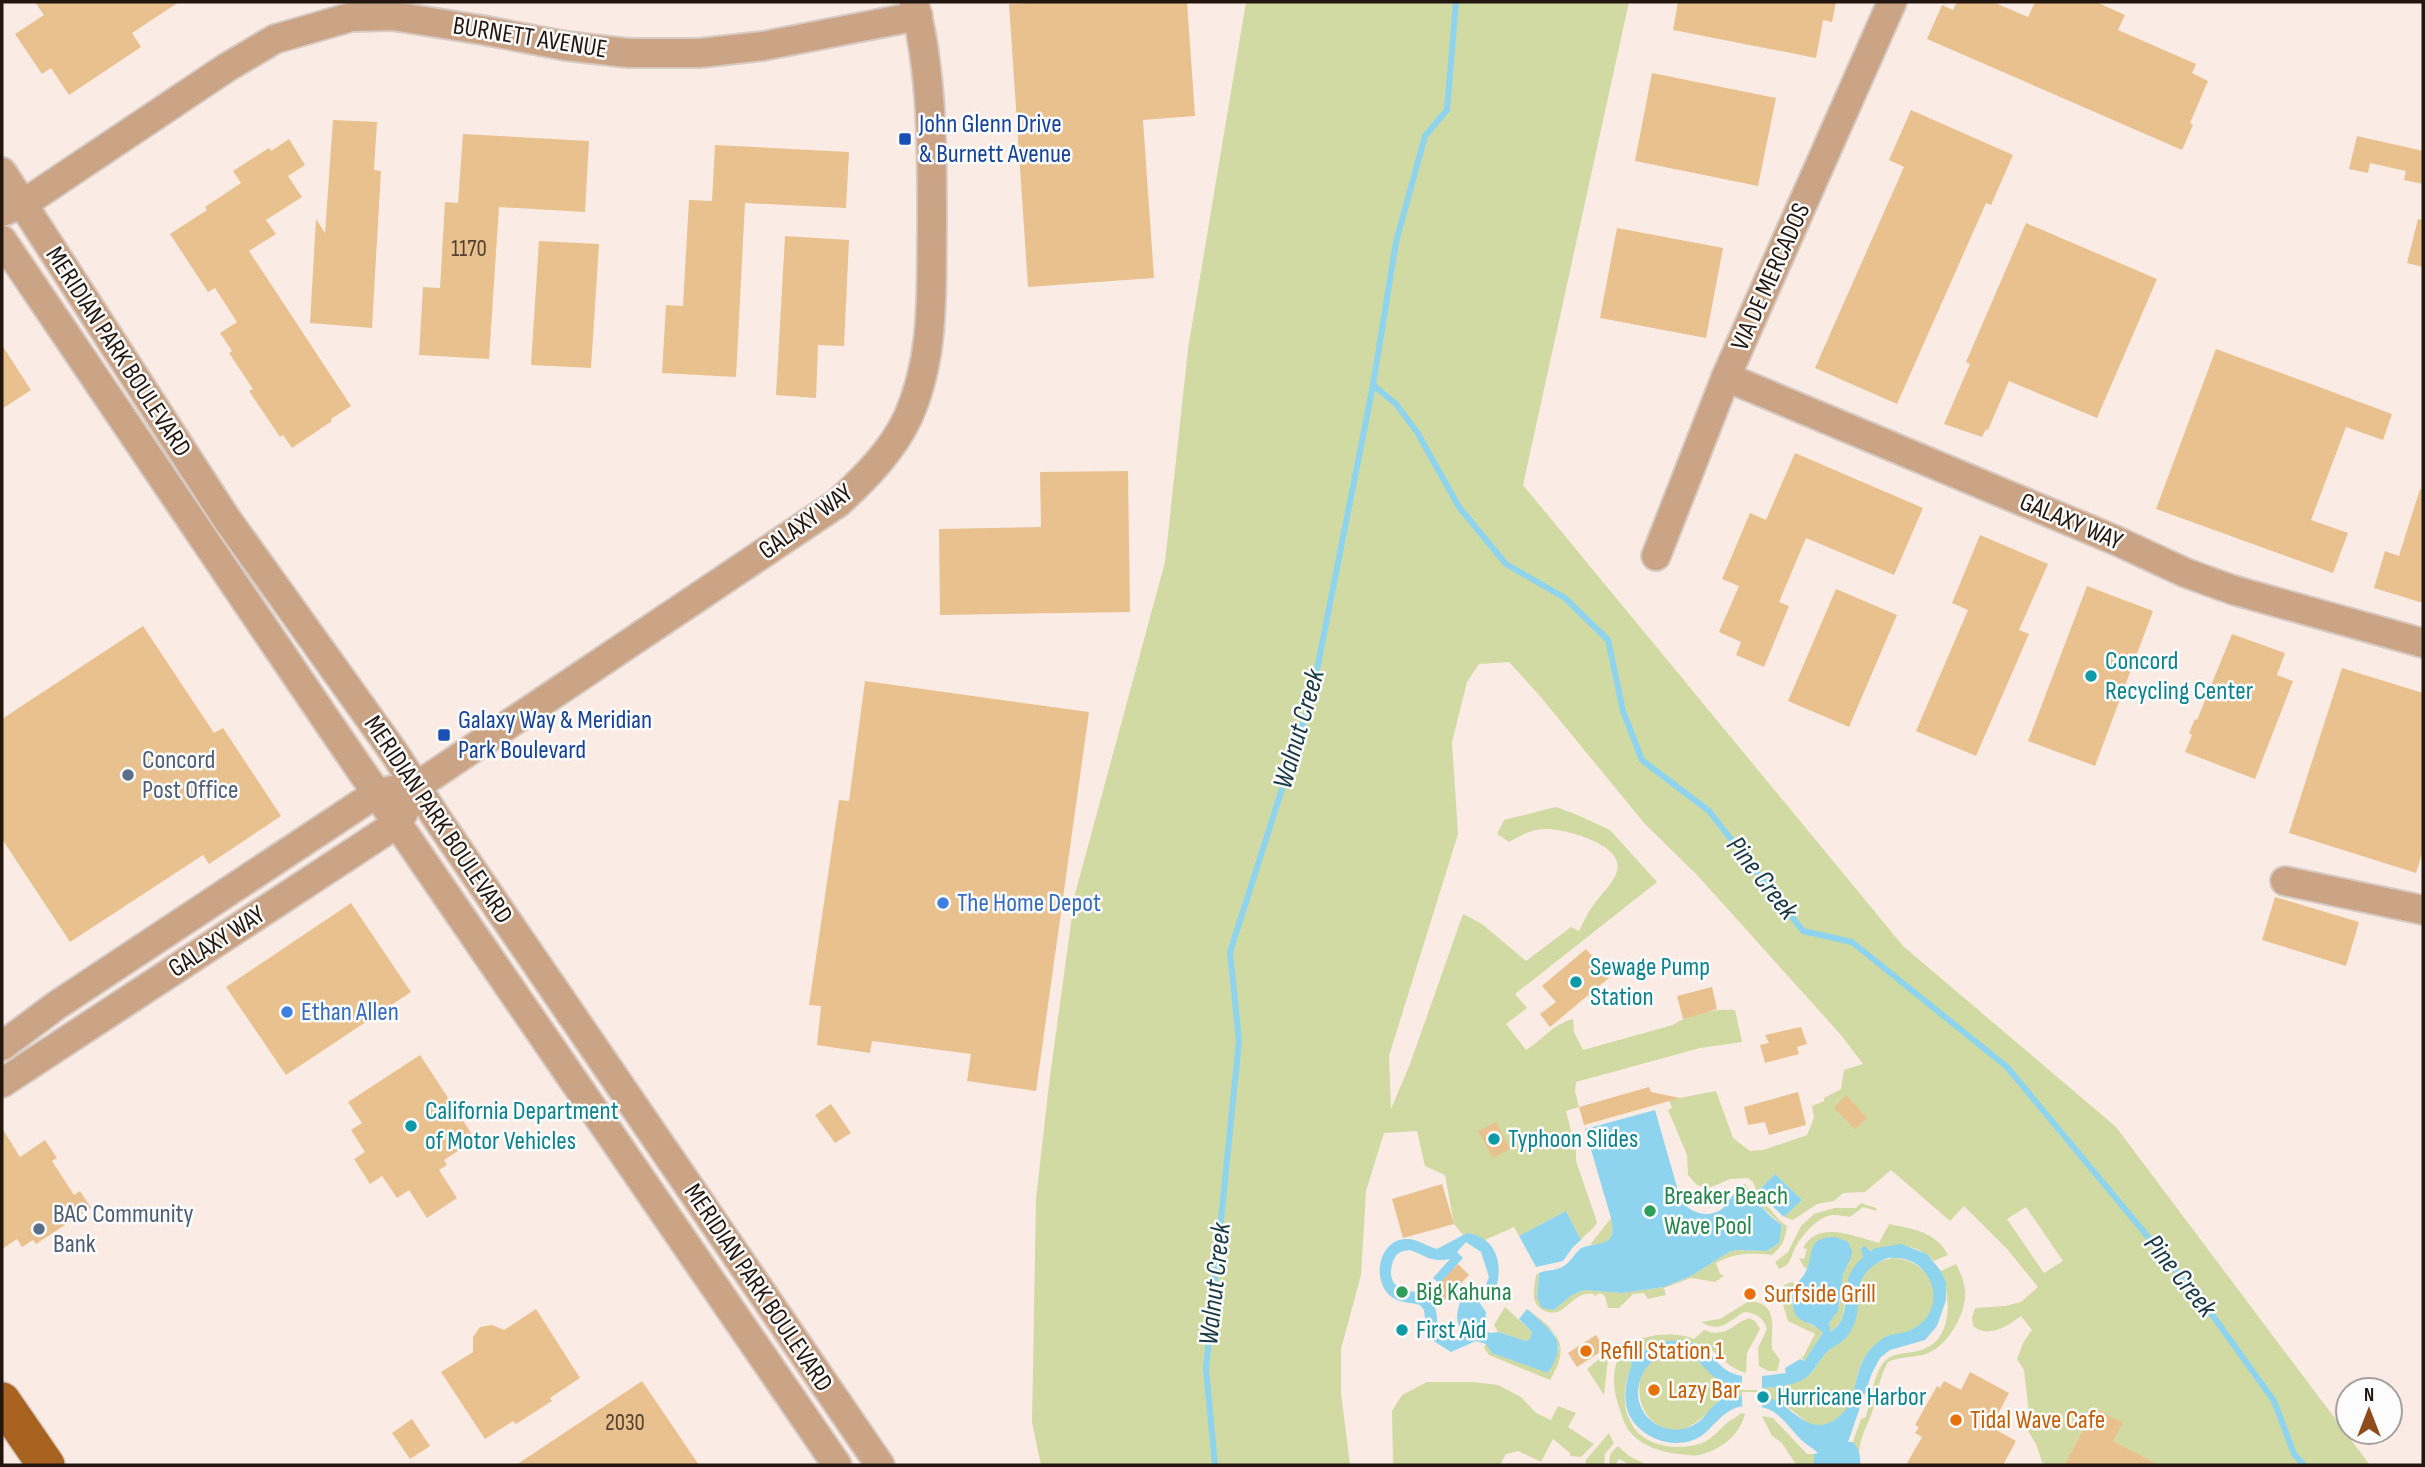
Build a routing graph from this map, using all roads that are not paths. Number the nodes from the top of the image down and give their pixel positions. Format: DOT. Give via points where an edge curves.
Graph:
graph roads {
  1 [pos="1892,2"];
  2 [pos="916,9"];
  3 [pos="2,172"];
  4 [pos="12,208"];
  5 [pos="2,240"];
  6 [pos="1726,377"];
  7 [pos="1656,556"];
  8 [pos="2423,643"];
  9 [pos="417,786"];
  10 [pos="377,793"];
  11 [pos="398,823"];
  12 [pos="2285,881"];
  13 [pos="2423,910"];
  14 [pos="2,1046"];
  15 [pos="2,1083"];
  16 [pos="2,1401"];
  17 [pos="46,1465"];
  18 [pos="837,1465"];
  19 [pos="880,1465"];
  1 -- 6 [label="street, VIA DE MERCADOS"];
  2 -- 4 [label="street, BURNETT AVENUE" via="763,46 700,53 566,46 393,16 351,17 275,38"];
  2 -- 9 [label="street, GALAXY WAY" via="930,104 930,329 925,370 896,437 838,503"];
  3 -- 4 [label="street, MERIDIAN PARK BOULEVARD"];
  4 -- 5 [label="street, BURNETT AVENUE"];
  4 -- 9 [label="street, MERIDIAN PARK BOULEVARD"];
  5 -- 10 [label="street, MERIDIAN PARK BOULEVARD"];
  6 -- 7 [label="street, VIA DE MERCADOS"];
  6 -- 8 [label="street, GALAXY WAY" via="2186,573"];
  9 -- 10 [label="street, GALAXY WAY"];
  9 -- 11 [label="street, GALAXY WAY"];
  9 -- 19 [label="street, MERIDIAN PARK BOULEVARD"];
  10 -- 11 [label="street, MERIDIAN PARK BOULEVARD"];
  10 -- 14 [label="street, GALAXY WAY"];
  11 -- 15 [label="street, GALAXY WAY"];
  11 -- 18 [label="street, MERIDIAN PARK BOULEVARD"];
  12 -- 13 [label="street"];
  16 -- 17 [label="main road"];
}
